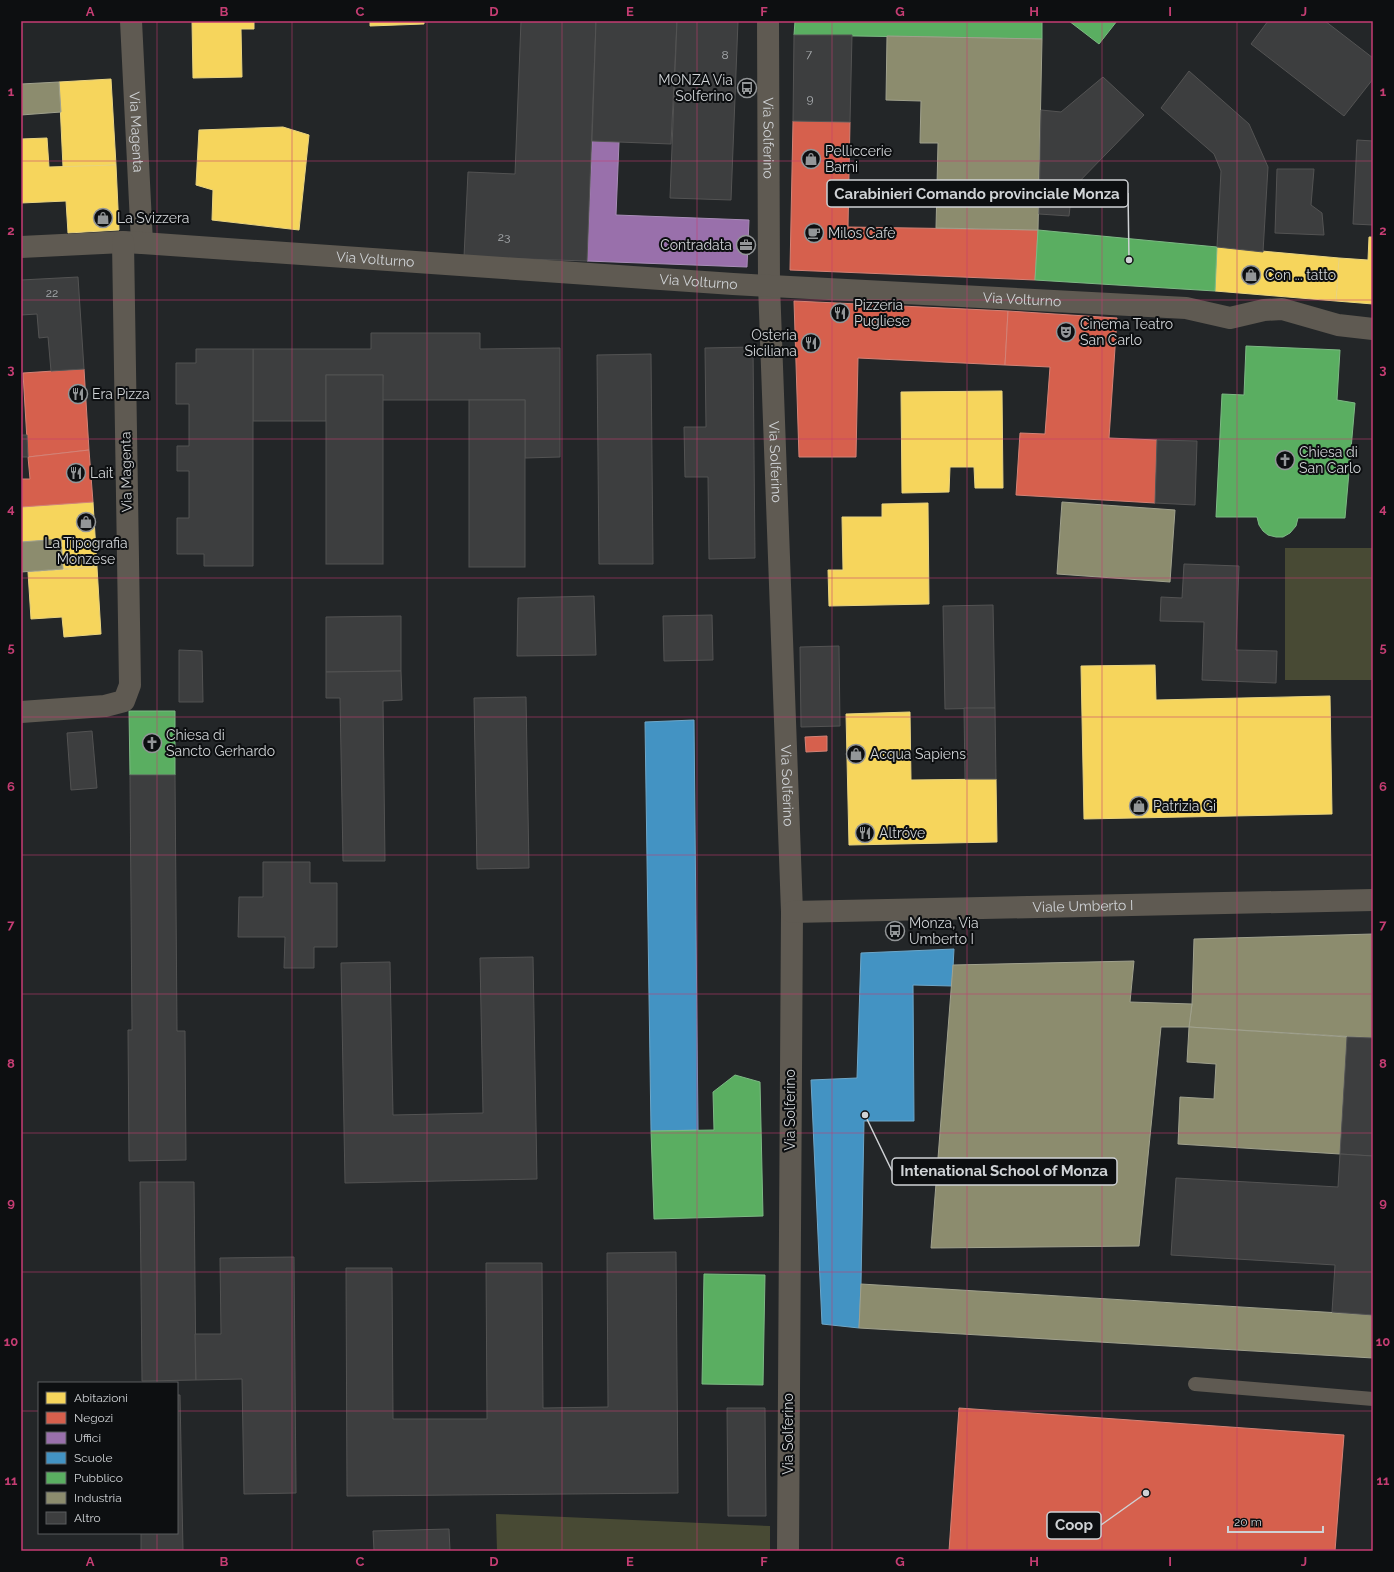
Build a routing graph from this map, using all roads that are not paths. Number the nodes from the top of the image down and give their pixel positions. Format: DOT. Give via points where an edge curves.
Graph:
graph roads {
  1 [pos="131,21"];
  2 [pos="768,21"];
  3 [pos="133,242"];
  4 [pos="21,247"];
  5 [pos="769,285"];
  6 [pos="1373,329"];
  7 [pos="21,712"];
  8 [pos="1373,900"];
  9 [pos="792,912"];
  10 [pos="1195,1384"];
  11 [pos="1373,1399"];
  12 [pos="788,1551"];
  1 -- 3 [label="street, Via Magenta"];
  2 -- 5 [label="street, Via Solferino"];
  3 -- 4 [label="street, Via Volturno"];
  3 -- 5 [label="street, Via Volturno"];
  3 -- 7 [label="street, Via Magenta" via="130,685 124,700 105,706"];
  5 -- 6 [label="street, Via Volturno" via="1186,308 1230,318 1264,310 1282,310 1338,325"];
  5 -- 9 [label="street, Via Solferino"];
  8 -- 9 [label="street, Viale Umberto I"];
  9 -- 12 [label="street, Via Solferino"];
  10 -- 11 [label="lane"];
}
